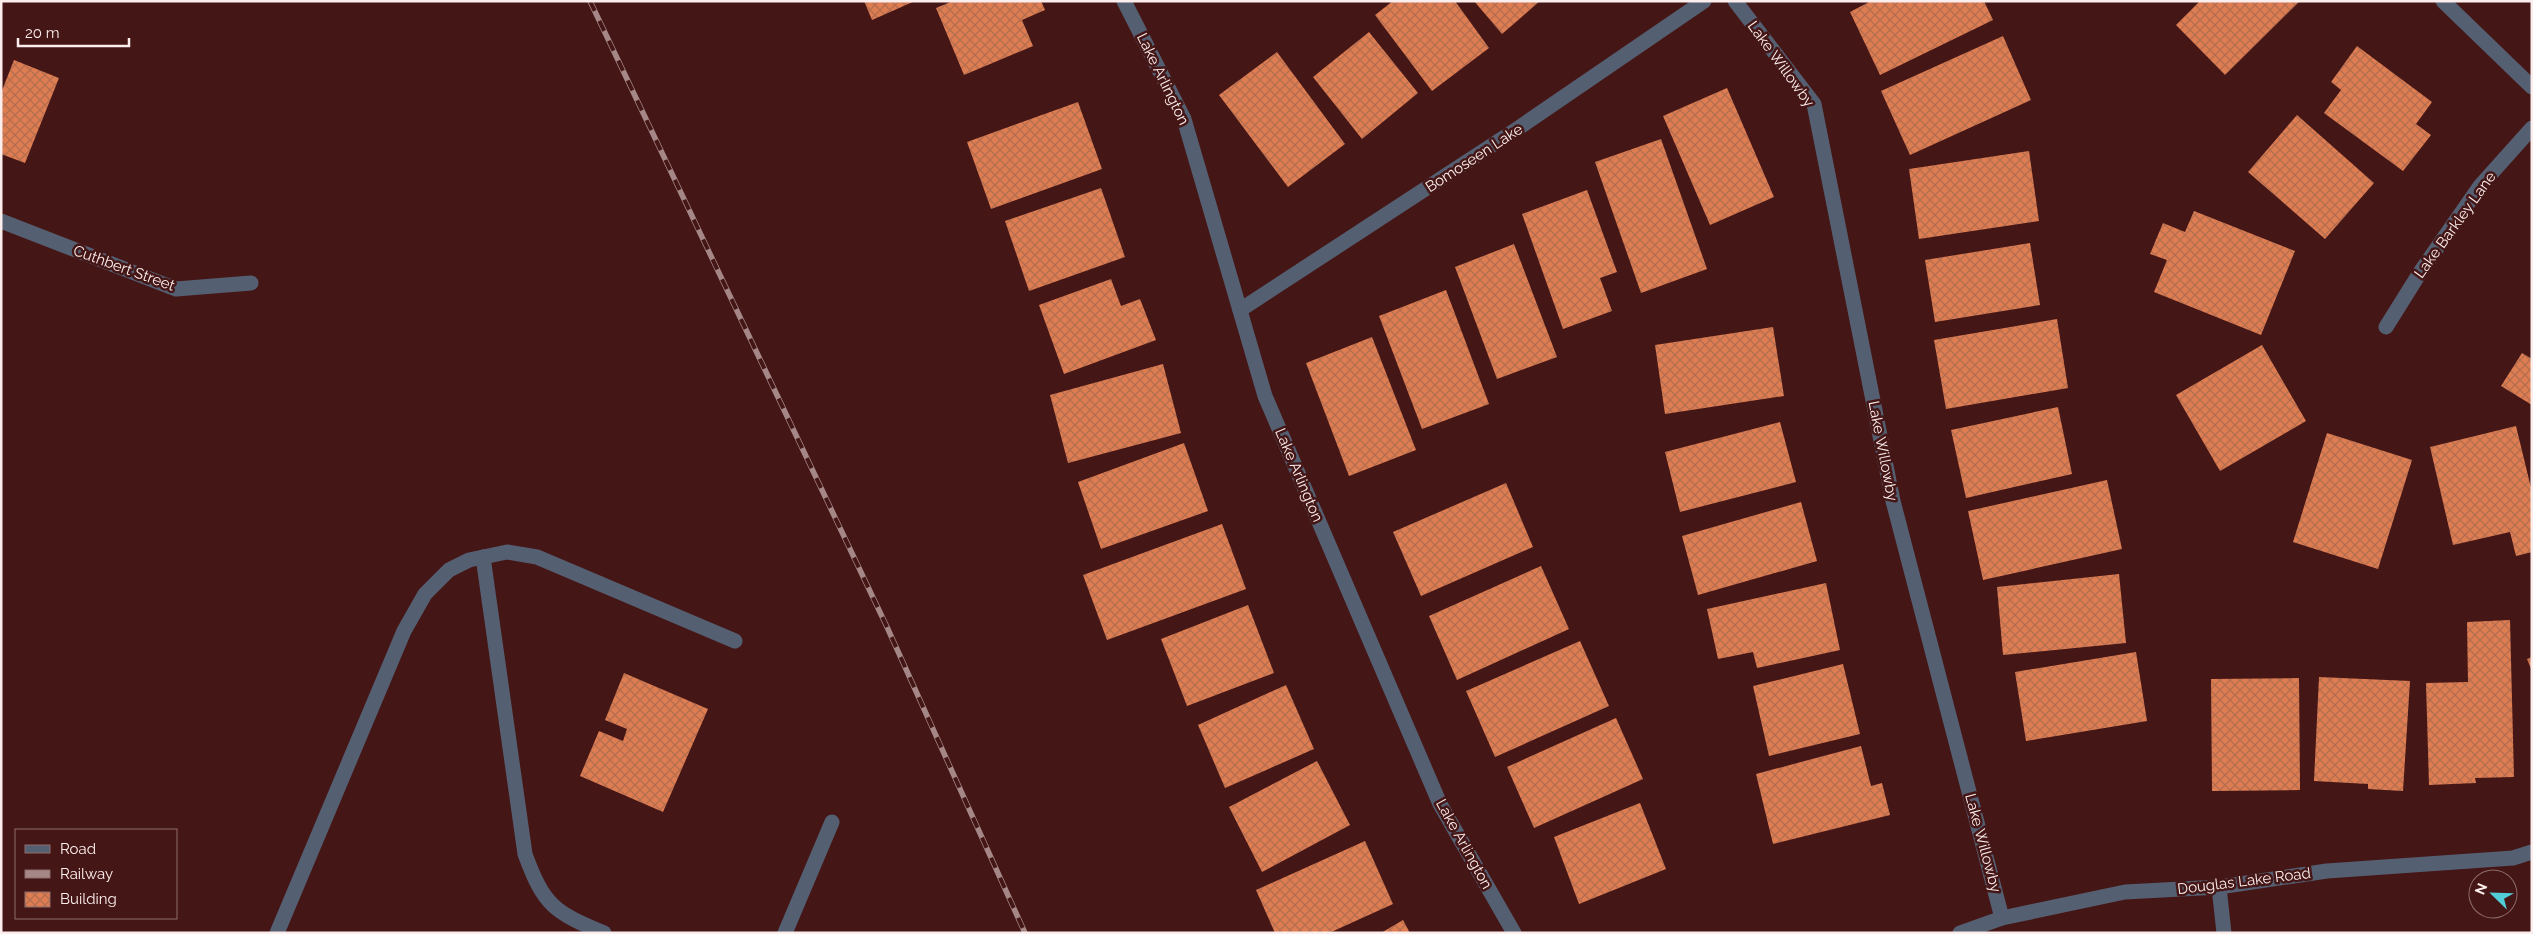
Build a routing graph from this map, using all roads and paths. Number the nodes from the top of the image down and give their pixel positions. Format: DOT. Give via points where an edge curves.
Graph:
graph roads {
  1 [pos="1124,1"];
  2 [pos="1704,1"];
  3 [pos="1736,1"];
  4 [pos="2443,1"];
  5 [pos="2532,87"];
  6 [pos="2532,128"];
  7 [pos="1,221"];
  8 [pos="251,283"];
  9 [pos="1240,310"];
  10 [pos="2386,327"];
  11 [pos="482,557"];
  12 [pos="735,641"];
  13 [pos="832,822"];
  14 [pos="2532,852"];
  15 [pos="2219,887"];
  16 [pos="2002,918"];
  17 [pos="277,933"];
  18 [pos="604,933"];
  19 [pos="785,933"];
  20 [pos="1514,933"];
  21 [pos="1960,933"];
  22 [pos="2224,933"];
  1 -- 9 [label="street, Lake Arlington" via="1184,119"];
  2 -- 9 [label="street, Bomoseen Lake" via="1517,129"];
  3 -- 16 [label="street, Lake Willowby" via="1814,104 1893,501"];
  4 -- 5 [label="street"];
  6 -- 10 [label="street, Lake Barkley Lane" via="2480,186"];
  7 -- 8 [label="street, Cuthbert Street" via="176,289"];
  9 -- 20 [label="street, Lake Arlington" via="1265,396 1440,804"];
  11 -- 12 [label="street" via="507,552 537,557"];
  11 -- 17 [label="street" via="449,570 425,594 404,631"];
  11 -- 18 [label="street" via="524,854 535,883 551,905 573,920"];
  13 -- 19 [label="street"];
  14 -- 15 [label="street, Douglas Lake Road" via="2513,858 2327,871"];
  15 -- 16 [label="street, Douglas Lake Road" via="2125,892"];
  15 -- 22 [label="street"];
  16 -- 21 [label="street, Douglas Lake Road"];
}
